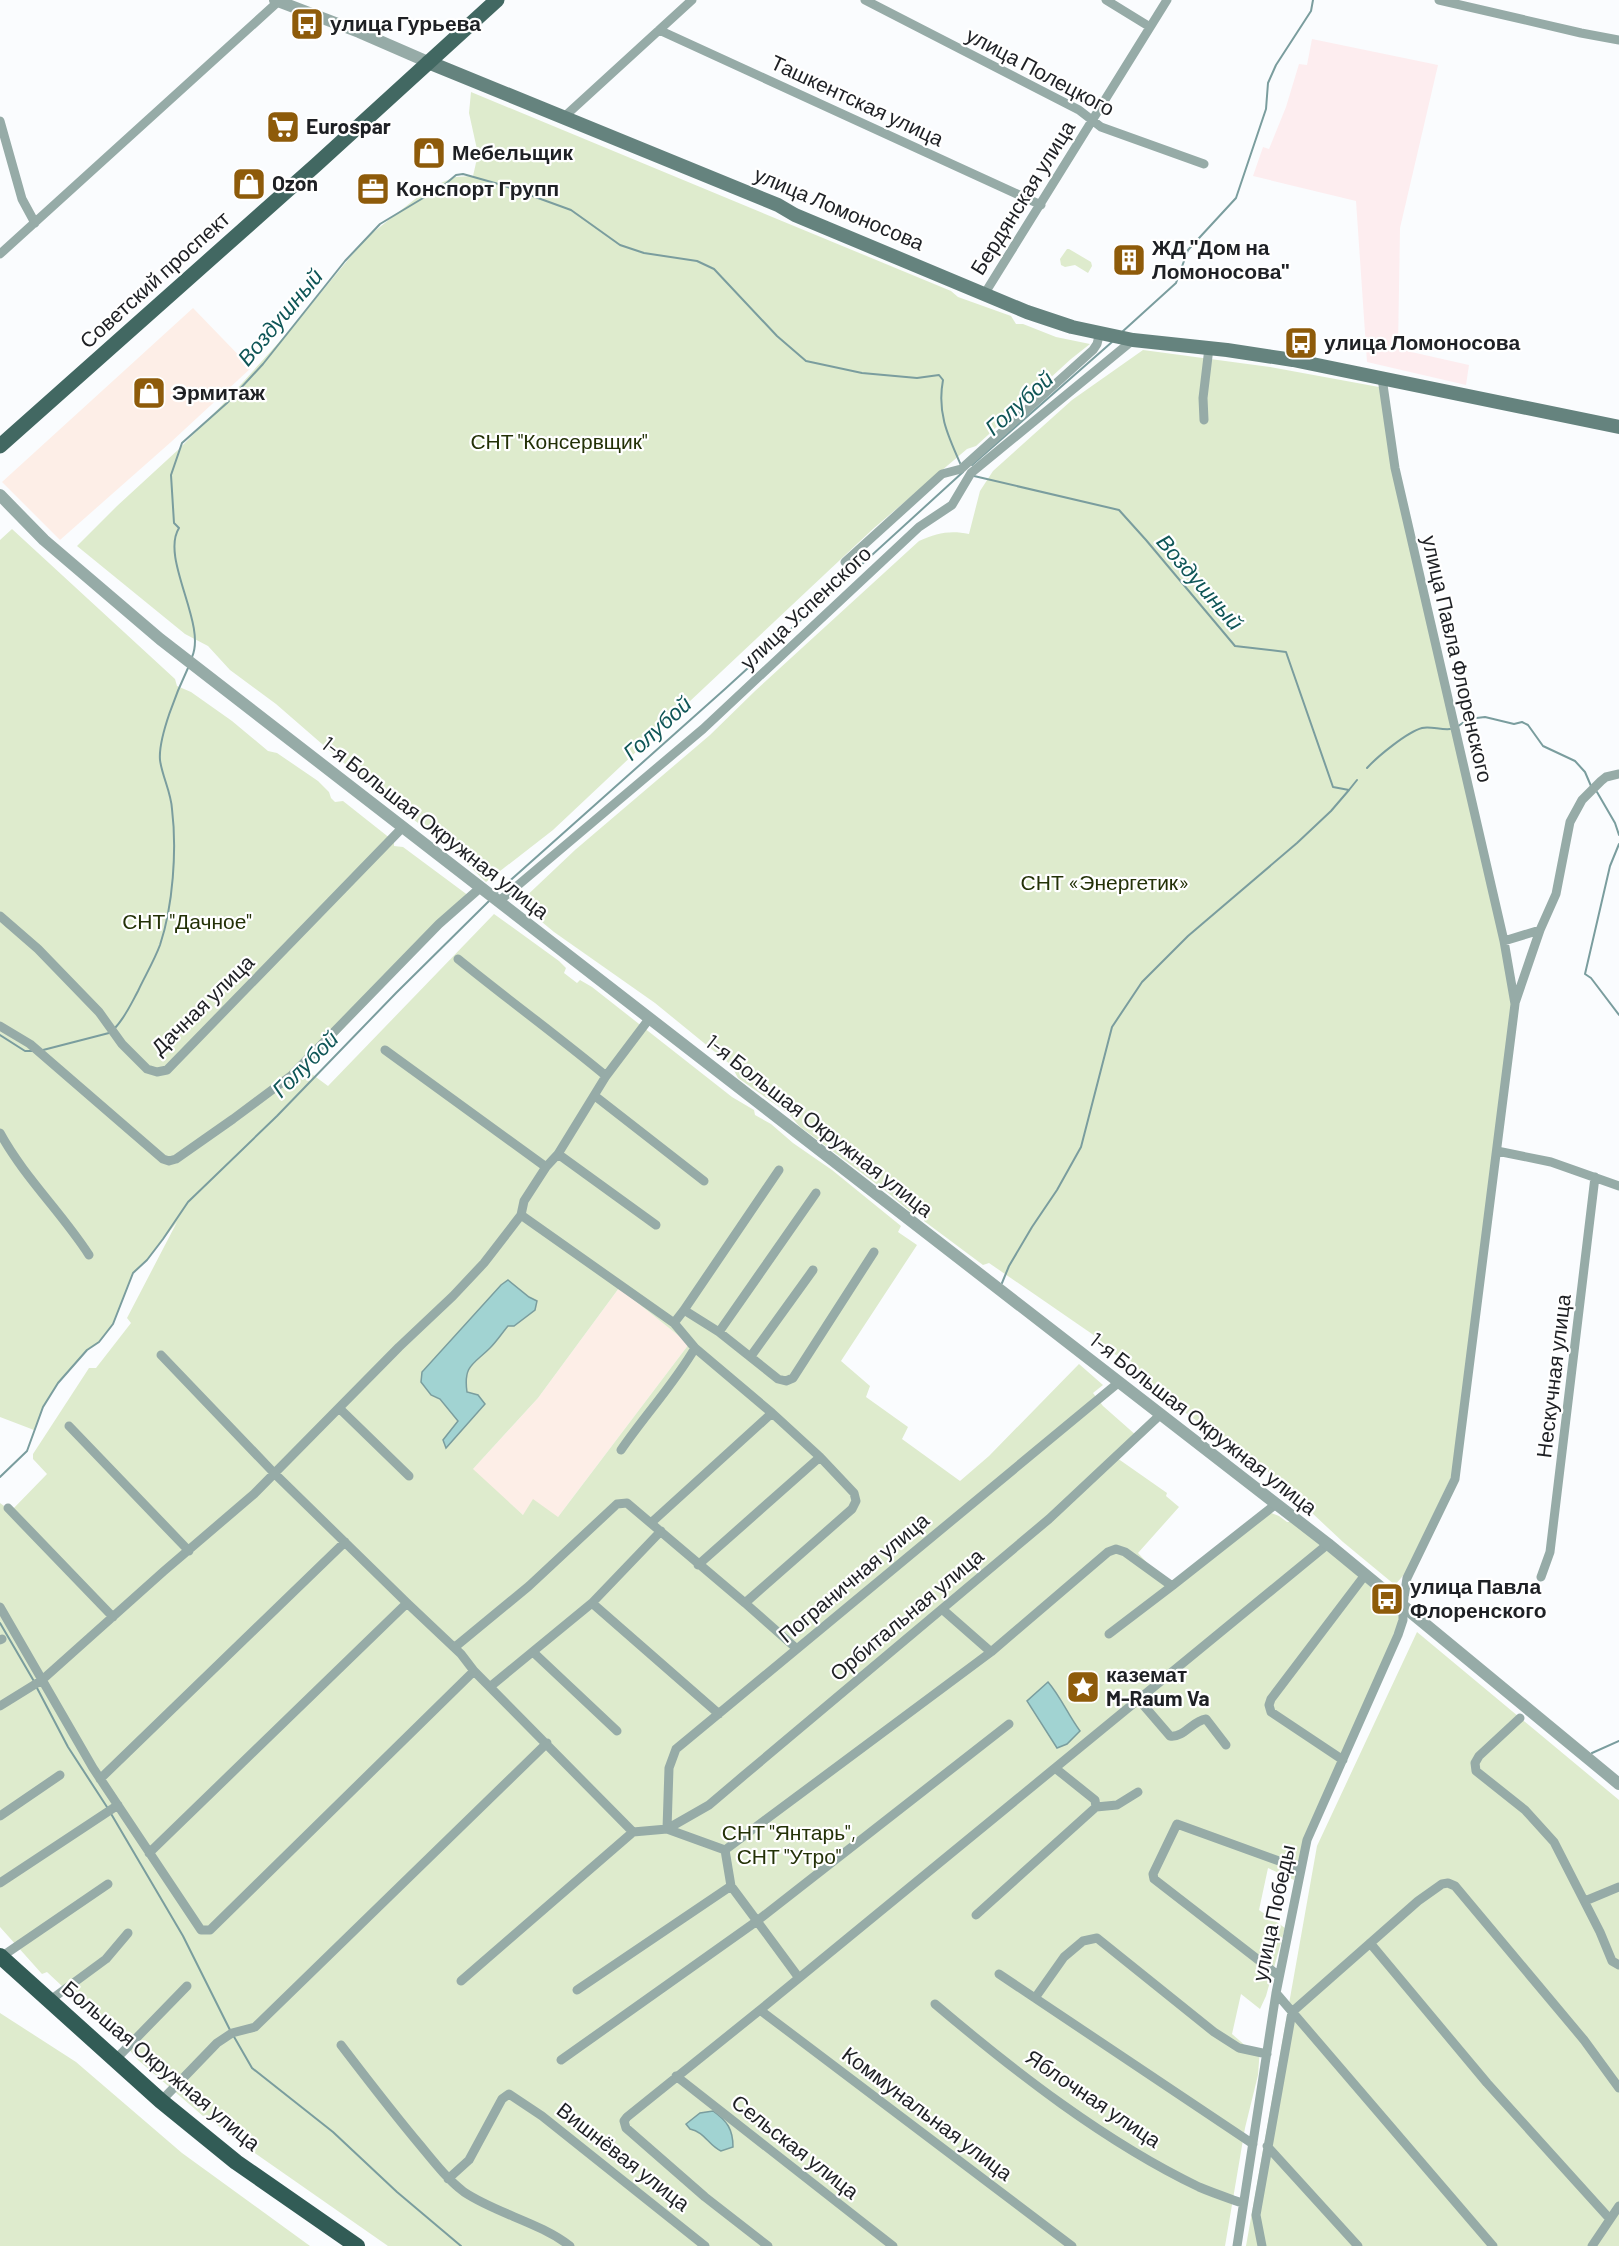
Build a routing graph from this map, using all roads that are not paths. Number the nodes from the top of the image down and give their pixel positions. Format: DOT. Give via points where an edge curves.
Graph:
graph roads {
  1 [pos="278,0"];
  2 [pos="497,0"];
  3 [pos="692,0"];
  4 [pos="865,0"];
  5 [pos="1107,0"];
  6 [pos="1167,0"];
  7 [pos="1439,0"];
  8 [pos="1150,27"];
  9 [pos="659,30"];
  10 [pos="1619,40"];
  11 [pos="428,62"];
  12 [pos="564,117"];
  13 [pos="0,121"];
  14 [pos="1093,121"];
  15 [pos="1204,164"];
  16 [pos="1041,205"];
  17 [pos="35,223"];
  18 [pos="0,254"];
  19 [pos="985,293"];
  20 [pos="1100,332"];
  21 [pos="1133,340"];
  22 [pos="1209,348"];
  23 [pos="1382,381"];
  24 [pos="1204,420"];
  25 [pos="1619,427"];
  26 [pos="0,446"];
  27 [pos="0,495"];
  28 [pos="845,562"];
  29 [pos="1619,774"];
  30 [pos="403,827"];
  31 [pos="483,890"];
  32 [pos="498,902"];
  33 [pos="0,916"];
  34 [pos="1540,930"];
  35 [pos="1504,941"];
  36 [pos="458,959"];
  37 [pos="1515,1004"];
  38 [pos="649,1019"];
  39 [pos="0,1026"];
  40 [pos="385,1050"];
  41 [pos="606,1076"];
  42 [pos="595,1096"];
  43 [pos="0,1133"];
  44 [pos="1497,1151"];
  45 [pos="558,1154"];
  46 [pos="546,1167"];
  47 [pos="779,1170"];
  48 [pos="1595,1177"];
  49 [pos="704,1181"];
  50 [pos="1619,1186"];
  51 [pos="816,1193"];
  52 [pos="521,1215"];
  53 [pos="656,1224"];
  54 [pos="874,1252"];
  55 [pos="89,1255"];
  56 [pos="813,1270"];
  57 [pos="684,1310"];
  58 [pos="674,1323"];
  59 [pos="719,1332"];
  60 [pos="695,1348"];
  61 [pos="161,1355"];
  62 [pos="751,1356"];
  63 [pos="1118,1383"];
  64 [pos="339,1408"];
  65 [pos="772,1413"];
  66 [pos="1160,1415"];
  67 [pos="69,1426"];
  68 [pos="621,1450"];
  69 [pos="820,1457"];
  70 [pos="274,1473"];
  71 [pos="409,1476"];
  72 [pos="1276,1504"];
  73 [pos="8,1508"];
  74 [pos="651,1522"];
  75 [pos="661,1531"];
  76 [pos="345,1542"];
  77 [pos="1328,1544"];
  78 [pos="189,1551"];
  79 [pos="698,1565"];
  80 [pos="1365,1575"];
  81 [pos="1541,1577"];
  82 [pos="1172,1586"];
  83 [pos="407,1603"];
  84 [pos="592,1603"];
  85 [pos="745,1603"];
  86 [pos="1403,1605"];
  87 [pos="0,1607"];
  88 [pos="942,1609"];
  89 [pos="113,1617"];
  90 [pos="1109,1634"];
  91 [pos="454,1647"];
  92 [pos="797,1649"];
  93 [pos="533,1652"];
  94 [pos="991,1652"];
  95 [pos="474,1671"];
  96 [pos="42,1680"];
  97 [pos="491,1686"];
  98 [pos="1139,1700"];
  99 [pos="0,1706"];
  100 [pos="719,1714"];
  101 [pos="1520,1718"];
  102 [pos="1009,1724"];
  103 [pos="617,1731"];
  104 [pos="547,1743"];
  105 [pos="1226,1745"];
  106 [pos="1343,1760"];
  107 [pos="1055,1768"];
  108 [pos="60,1775"];
  109 [pos="100,1779"];
  110 [pos="1619,1784"];
  111 [pos="1138,1792"];
  112 [pos="118,1805"];
  113 [pos="1096,1807"];
  114 [pos="0,1816"];
  115 [pos="667,1829"];
  116 [pos="633,1832"];
  117 [pos="725,1850"];
  118 [pos="149,1853"];
  119 [pos="1301,1869"];
  120 [pos="0,1883"];
  121 [pos="108,1884"];
  122 [pos="731,1886"];
  123 [pos="1619,1887"];
  124 [pos="1585,1901"];
  125 [pos="976,1915"];
  126 [pos="757,1921"];
  127 [pos="128,1933"];
  128 [pos="1370,1943"];
  129 [pos="0,1957"];
  130 [pos="1619,1965"];
  131 [pos="999,1974"];
  132 [pos="1279,1976"];
  133 [pos="799,1978"];
  134 [pos="461,1981"];
  135 [pos="187,1986"];
  136 [pos="576,1990"];
  137 [pos="1276,1993"];
  138 [pos="1035,1998"];
  139 [pos="49,2001"];
  140 [pos="935,2004"];
  141 [pos="760,2010"];
  142 [pos="1292,2012"];
  143 [pos="341,2044"];
  144 [pos="1267,2054"];
  145 [pos="115,2060"];
  146 [pos="561,2060"];
  147 [pos="676,2076"];
  148 [pos="1619,2088"];
  149 [pos="161,2102"];
  150 [pos="1253,2144"];
  151 [pos="1267,2146"];
  152 [pos="448,2179"];
  153 [pos="1242,2203"];
  154 [pos="1619,2206"];
  155 [pos="1609,2218"];
  156 [pos="357,2246"];
  157 [pos="570,2246"];
  158 [pos="705,2246"];
  159 [pos="768,2246"];
  160 [pos="893,2246"];
  161 [pos="1072,2246"];
  162 [pos="1237,2246"];
  163 [pos="1262,2246"];
  164 [pos="1358,2246"];
  165 [pos="1493,2246"];
  166 [pos="1592,2246"];
  1 -- 11 [label="street, улица Ломоносова"];
  1 -- 17 [label="street"];
  2 -- 11 [label="main road, Советский проспект"];
  3 -- 9 [label="street"];
  4 -- 14 [label="street, улица Полецкого" via="1079,110"];
  5 -- 8 [label="street"];
  6 -- 8 [label="street, Бердянская улица"];
  7 -- 10 [label="street"];
  8 -- 14 [label="street, Бердянская улица"];
  9 -- 12 [label="street"];
  9 -- 16 [label="street, Ташкентская улица"];
  11 -- 12 [label="main road, улица Ломоносова"];
  11 -- 26 [label="main road, Советский проспект"];
  12 -- 19 [label="main road, улица Ломоносова"];
  13 -- 17 [label="street" via="22,199"];
  14 -- 15 [label="street, улица Полецкого"];
  14 -- 16 [label="street, Бердянская улица"];
  16 -- 19 [label="street, Бердянская улица"];
  17 -- 18 [label="street"];
  19 -- 20 [label="main road, улица Ломоносова" via="1027,312"];
  20 -- 21 [label="main road, улица Ломоносова"];
  20 -- 28 [label="street" via="1093,350 961,469 942,474"];
  21 -- 22 [label="main road, улица Ломоносова"];
  21 -- 32 [label="street, улица Успенского" via="971,473 952,505 919,527 703,729"];
  22 -- 23 [label="main road, улица Ломоносова" via="1293,360"];
  22 -- 24 [label="street"];
  23 -- 25 [label="main road, улица Ломоносова"];
  23 -- 35 [label="street, улица Павла Флоренского" via="1395,468"];
  27 -- 30 [label="street, 1-я Большая Окружная улица" via="44,540 160,639"];
  29 -- 34 [label="street, улица Павла Флоренского" via="1601,781 1582,800 1570,822 1556,894"];
  30 -- 31 [label="street, 1-я Большая Окружная улица"];
  30 -- 33 [label="street, Дачная улица" via="167,1070 147,1069 122,1044 99,1012"];
  31 -- 32 [label="street, 1-я Большая Окружная улица"];
  31 -- 39 [label="street" via="439,924 292,1075 169,1161 30,1044"];
  32 -- 38 [label="street, 1-я Большая Окружная улица"];
  34 -- 35 [label="street"];
  34 -- 37 [label="street, улица Павла Флоренского"];
  35 -- 37 [label="street, улица Павла Флоренского"];
  36 -- 41 [label="street"];
  37 -- 44 [label="street, улица Павла Флоренского"];
  38 -- 41 [label="street"];
  38 -- 63 [label="street, 1-я Большая Окружная улица"];
  40 -- 46 [label="street"];
  41 -- 42 [label="street"];
  42 -- 45 [label="street"];
  42 -- 49 [label="street"];
  43 -- 55 [label="street"];
  44 -- 48 [label="street" via="1551,1162"];
  44 -- 86 [label="street, улица Павла Флоренского" via="1455,1479 1407,1578"];
  45 -- 46 [label="street"];
  45 -- 53 [label="street"];
  46 -- 52 [label="street" via="524,1202"];
  47 -- 57 [label="street"];
  48 -- 50 [label="street"];
  48 -- 81 [label="street, Нескучная улица" via="1550,1552"];
  51 -- 59 [label="street"];
  52 -- 58 [label="street"];
  52 -- 64 [label="street" via="453,1296"];
  54 -- 62 [label="street" via="793,1378 778,1379"];
  56 -- 62 [label="street"];
  57 -- 58 [label="street"];
  57 -- 59 [label="street"];
  58 -- 60 [label="street"];
  59 -- 62 [label="street"];
  60 -- 65 [label="street"];
  60 -- 68 [label="street"];
  61 -- 70 [label="street"];
  63 -- 66 [label="street, 1-я Большая Окружная улица"];
  63 -- 92 [label="street, Пограничная улица"];
  64 -- 70 [label="street"];
  64 -- 71 [label="street"];
  65 -- 69 [label="street"];
  65 -- 74 [label="street"];
  66 -- 72 [label="street, 1-я Большая Окружная улица"];
  66 -- 88 [label="street, Орбитальная улица" via="1049,1519"];
  67 -- 78 [label="street"];
  69 -- 79 [label="street"];
  69 -- 85 [label="street" via="854,1493 852,1509"];
  70 -- 76 [label="street"];
  70 -- 78 [label="street"];
  72 -- 77 [label="street, 1-я Большая Окружная улица"];
  72 -- 82 [label="street"];
  73 -- 89 [label="street"];
  74 -- 75 [label="street"];
  74 -- 91 [label="street" via="627,1503 617,1504 529,1586"];
  75 -- 79 [label="street"];
  75 -- 84 [label="street"];
  76 -- 83 [label="street"];
  76 -- 109 [label="street"];
  77 -- 80 [label="street, 1-я Большая Окружная улица"];
  77 -- 98 [label="street"];
  78 -- 89 [label="street"];
  79 -- 85 [label="street"];
  80 -- 86 [label="street, 1-я Большая Окружная улица"];
  80 -- 106 [label="street" via="1269,1705 1271,1712"];
  82 -- 90 [label="street"];
  82 -- 94 [label="street" via="1116,1549"];
  83 -- 91 [label="street"];
  83 -- 118 [label="street"];
  84 -- 93 [label="street"];
  84 -- 100 [label="street"];
  85 -- 92 [label="street"];
  86 -- 106 [label="street, улица Победы" via="1398,1635"];
  86 -- 110 [label="street, 1-я Большая Окружная улица"];
  87 -- 96 [label="street"];
  88 -- 94 [label="street"];
  88 -- 115 [label="street, Орбитальная улица" via="709,1805"];
  89 -- 96 [label="street"];
  91 -- 95 [label="street"];
  92 -- 100 [label="street, Пограничная улица"];
  93 -- 97 [label="street"];
  93 -- 103 [label="street"];
  94 -- 117 [label="street"];
  95 -- 97 [label="street"];
  95 -- 118 [label="street" via="210,1930 201,1930 195,1923"];
  96 -- 99 [label="street"];
  96 -- 109 [label="street"];
  97 -- 104 [label="street"];
  98 -- 105 [label="street" via="1170,1736 1177,1737 1206,1719"];
  98 -- 107 [label="street"];
  100 -- 115 [label="street, Пограничная улица" via="676,1749 669,1768"];
  101 -- 124 [label="street" via="1479,1756 1476,1771 1525,1810 1554,1842"];
  102 -- 126 [label="street"];
  104 -- 116 [label="street"];
  104 -- 149 [label="street" via="255,2027 232,2033 217,2043"];
  106 -- 119 [label="street, улица Победы" via="1307,1840"];
  107 -- 113 [label="street" via="1095,1800"];
  107 -- 133 [label="street"];
  108 -- 114 [label="street"];
  109 -- 112 [label="street"];
  111 -- 113 [label="street" via="1117,1805"];
  112 -- 118 [label="street"];
  112 -- 120 [label="street"];
  113 -- 125 [label="street"];
  115 -- 116 [label="street"];
  115 -- 117 [label="street"];
  116 -- 134 [label="street"];
  117 -- 122 [label="street"];
  119 -- 132 [label="street, улица Победы"];
  119 -- 132 [label="street" via="1177,1824 1153,1874 1154,1879"];
  121 -- 129 [label="street"];
  122 -- 126 [label="street"];
  122 -- 136 [label="street"];
  123 -- 124 [label="street"];
  124 -- 130 [label="street" via="1612,1961"];
  126 -- 133 [label="street"];
  126 -- 146 [label="street"];
  127 -- 139 [label="street" via="106,1959"];
  128 -- 142 [label="street"];
  128 -- 148 [label="street" via="1442,1884 1455,1886 1584,2040"];
  128 -- 155 [label="street" via="1487,2084"];
  129 -- 139 [label="highway, Большая Окружная улица"];
  131 -- 138 [label="street"];
  132 -- 137 [label="street, улица Победы"];
  133 -- 141 [label="street"];
  135 -- 145 [label="street"];
  137 -- 142 [label="street"];
  137 -- 144 [label="street, улица Победы"];
  138 -- 144 [label="street" via="1064,1957 1083,1941 1096,1938 1214,2032 1239,2048"];
  138 -- 150 [label="street"];
  139 -- 145 [label="highway, Большая Окружная улица"];
  140 -- 153 [label="street, Яблочная улица" via="1118,2143 1200,2187"];
  141 -- 147 [label="street"];
  141 -- 161 [label="street, Коммунальная улица"];
  142 -- 151 [label="street"];
  142 -- 165 [label="street"];
  143 -- 152 [label="street"];
  144 -- 150 [label="street, улица Победы"];
  145 -- 149 [label="highway, Большая Окружная улица"];
  147 -- 159 [label="street" via="627,2117 626,2128"];
  147 -- 160 [label="street, Сельская улица"];
  149 -- 156 [label="highway, Большая Окружная улица" via="236,2162"];
  150 -- 153 [label="street, улица Победы"];
  151 -- 163 [label="street" via="1256,2215"];
  151 -- 164 [label="street"];
  152 -- 157 [label="street" via="465,2192"];
  152 -- 158 [label="street, Вишнёвая улица" via="469,2160 502,2099 509,2094 600,2160"];
  153 -- 162 [label="street, улица Победы"];
  154 -- 155 [label="street"];
  155 -- 166 [label="street"];
}
